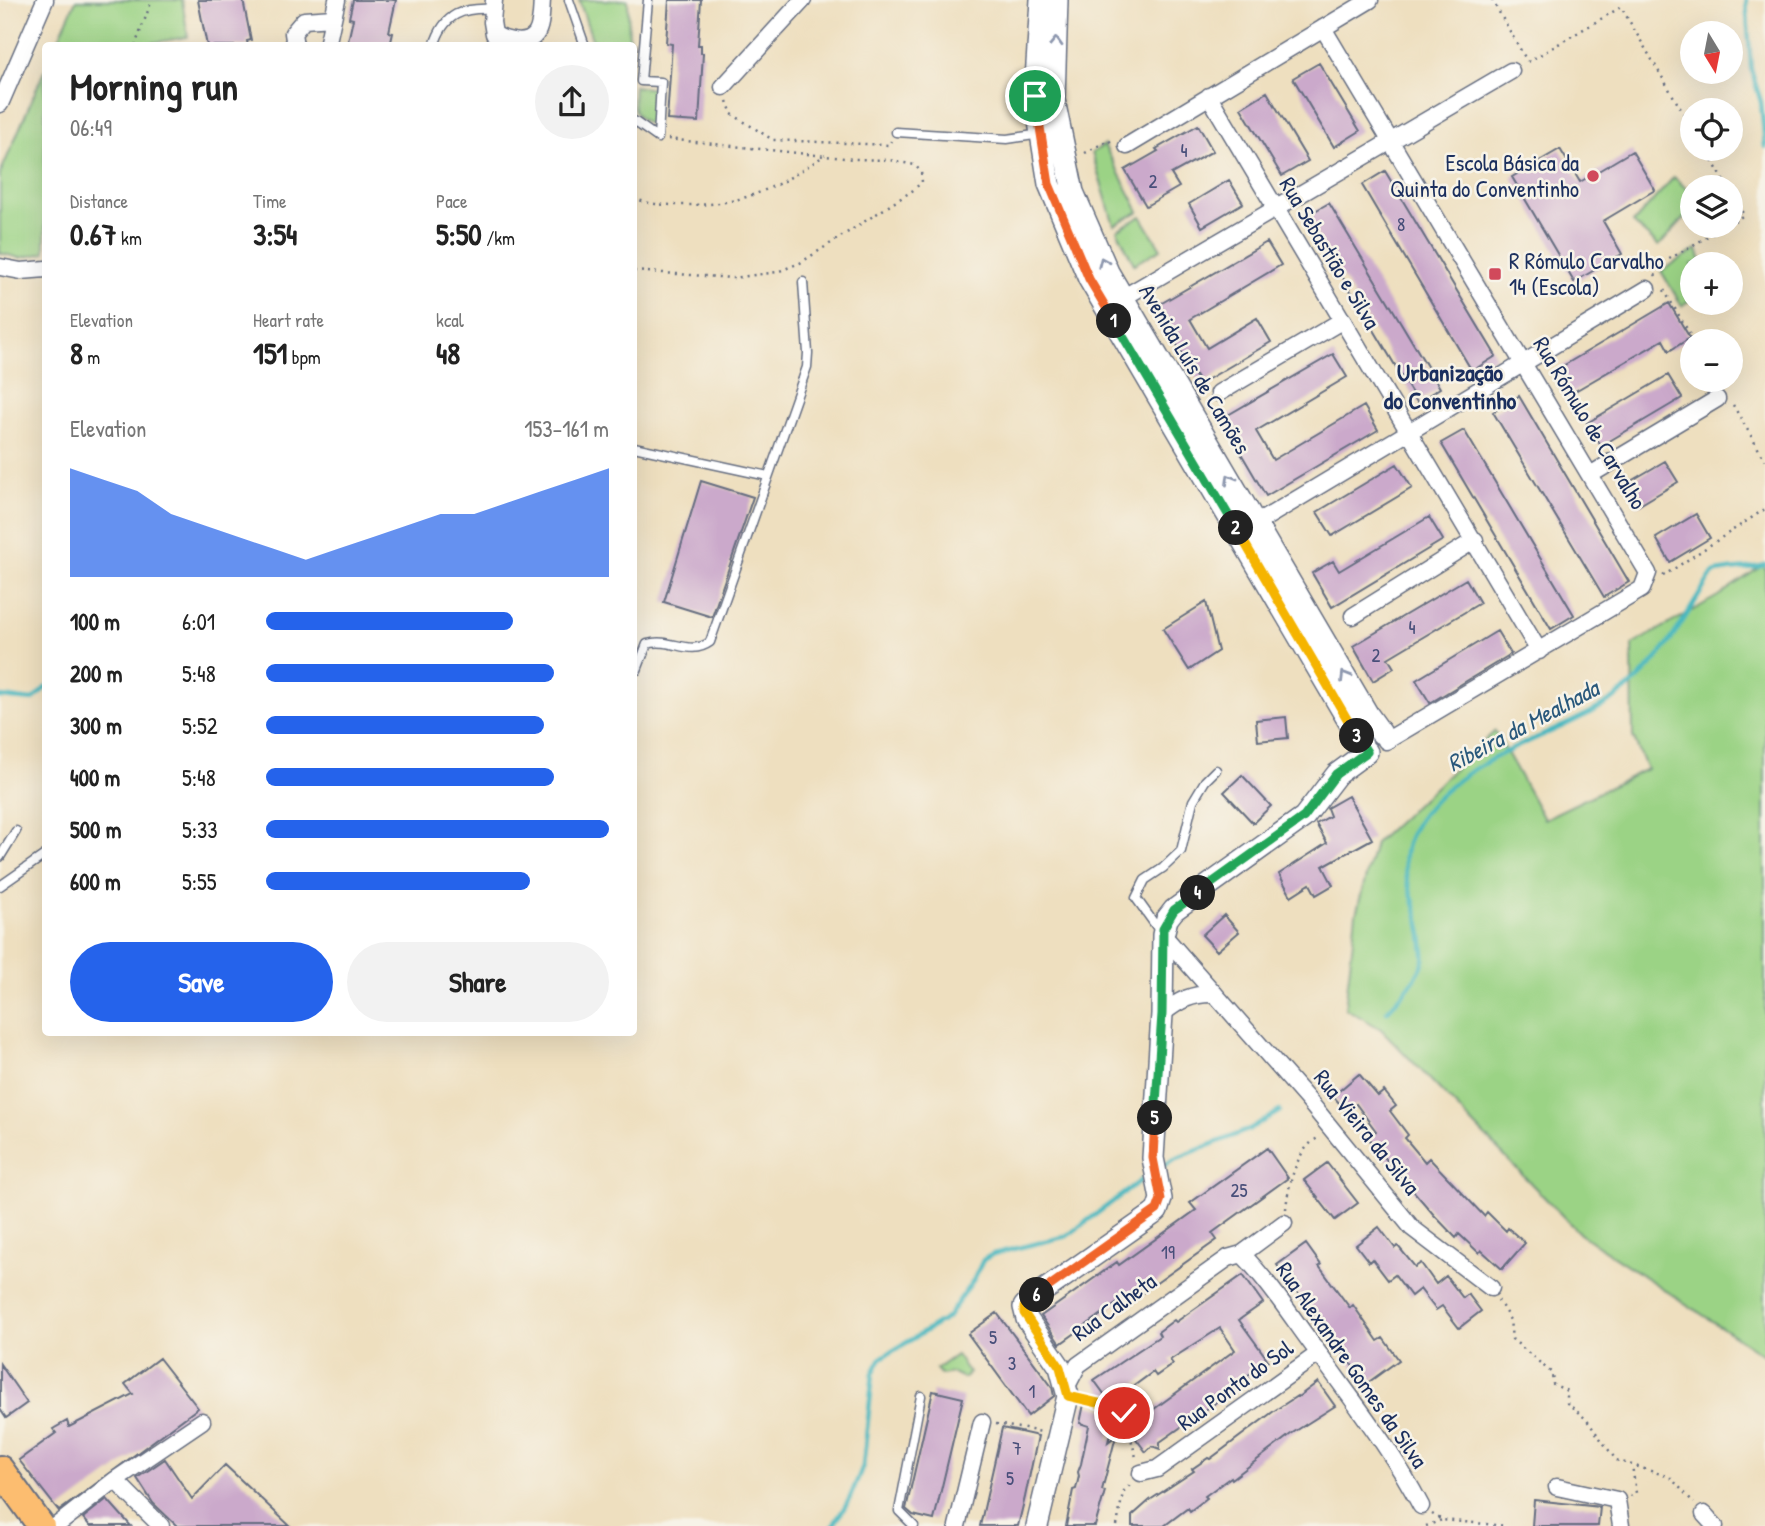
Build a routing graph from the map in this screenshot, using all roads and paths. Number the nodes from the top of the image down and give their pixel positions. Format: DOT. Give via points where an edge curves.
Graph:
graph roads {
  1 [pos="46,0"];
  2 [pos="152,0"];
  3 [pos="337,0"];
  4 [pos="542,0"];
  5 [pos="569,0"];
  6 [pos="648,0"];
  7 [pos="803,0"];
  8 [pos="1041,0"];
  9 [pos="1057,0"];
  10 [pos="1370,0"];
  11 [pos="1492,0"];
  12 [pos="494,4"];
  13 [pos="333,18"];
  14 [pos="1323,28"];
  15 [pos="136,42"];
  16 [pos="294,42"];
  17 [pos="328,42"];
  18 [pos="436,42"];
  19 [pos="584,42"];
  20 [pos="1528,62"];
  21 [pos="1511,71"];
  22 [pos="723,87"];
  23 [pos="1209,96"];
  24 [pos="0,104"];
  25 [pos="1680,108"];
  26 [pos="637,123"];
  27 [pos="896,132"];
  28 [pos="1041,134"];
  29 [pos="657,138"];
  30 [pos="1391,141"];
  31 [pos="1127,146"];
  32 [pos="825,155"];
  33 [pos="1067,163"];
  34 [pos="637,200"];
  35 [pos="1276,208"];
  36 [pos="1705,238"];
  37 [pos="0,267"];
  38 [pos="42,269"];
  39 [pos="637,271"];
  40 [pos="803,282"];
  41 [pos="1647,289"];
  42 [pos="1114,303"];
  43 [pos="1343,320"];
  44 [pos="1687,329"];
  45 [pos="1524,363"];
  46 [pos="1219,393"];
  47 [pos="1724,401"];
  48 [pos="1410,432"];
  49 [pos="637,448"];
  50 [pos="1765,460"];
  51 [pos="1590,475"];
  52 [pos="768,476"];
  53 [pos="1765,509"];
  54 [pos="1247,529"];
  55 [pos="1475,540"];
  56 [pos="1643,589"];
  57 [pos="1353,616"];
  58 [pos="1539,651"];
  59 [pos="637,670"];
  60 [pos="1374,743"];
  61 [pos="1216,770"];
  62 [pos="16,831"];
  63 [pos="0,857"];
  64 [pos="42,858"];
  65 [pos="0,886"];
  66 [pos="1163,935"];
  67 [pos="1216,994"];
  68 [pos="1162,1014"];
  69 [pos="1333,1130"];
  70 [pos="1284,1223"];
  71 [pos="1242,1254"];
  72 [pos="1491,1288"];
  73 [pos="1318,1354"];
  74 [pos="1068,1391"];
  75 [pos="921,1396"];
  76 [pos="202,1421"];
  77 [pos="982,1422"];
  78 [pos="1059,1435"];
  79 [pos="1632,1465"];
  80 [pos="0,1469"];
  81 [pos="1141,1473"];
  82 [pos="115,1480"];
  83 [pos="1556,1487"];
  84 [pos="1124,1492"];
  85 [pos="1618,1504"];
  86 [pos="1421,1506"];
  87 [pos="1442,1520"];
  88 [pos="1710,1520"];
  89 [pos="41,1526"];
  90 [pos="56,1526"];
  91 [pos="160,1526"];
  92 [pos="914,1526"];
  93 [pos="957,1526"];
  94 [pos="1037,1526"];
  95 [pos="1116,1526"];
  96 [pos="1426,1526"];
  97 [pos="1507,1526"];
  98 [pos="1620,1526"];
  1 -- 24 [label="street"];
  2 -- 15 [label="path"];
  3 -- 13 [label="street"];
  4 -- 12 [label="street" via="536,34 512,42 494,34"];
  5 -- 19 [label="lane"];
  6 -- 29 [label="lane" via="641,81 661,82"];
  7 -- 22 [label="street"];
  8 -- 28 [label="street, Avenida Luís de Camões" via="1035,96"];
  33 -- 9 [label="street, Avenida Luís de Camões, one-way" via="1054,100"];
  10 -- 14 [label="street"];
  11 -- 20 [label="path"];
  12 -- 18 [label="lane" via="454,15"];
  13 -- 16 [label="street" via="304,20 293,33"];
  13 -- 17 [label="street"];
  14 -- 23 [label="street"];
  14 -- 30 [label="street, Rua Rómulo de Carvalho"];
  20 -- 21 [label="path"];
  20 -- 25 [label="path" via="1620,7"];
  21 -- 30 [label="street"];
  22 -- 27 [label="path" via="732,114 773,140 889,145"];
  23 -- 31 [label="street"];
  23 -- 35 [label="street, Rua Sebastião e Silva"];
  26 -- 29 [label="lane"];
  27 -- 28 [label="lane" via="1007,139"];
  28 -- 42 [label="street, Avenida Luís de Camões" via="1049,184 1089,279"];
  29 -- 32 [label="path"];
  30 -- 35 [label="street"];
  30 -- 45 [label="street, Rua Rómulo de Carvalho"];
  31 -- 33 [label="path" via="1118,151 1109,140"];
  32 -- 34 [label="path" via="763,192 736,201 665,205"];
  32 -- 39 [label="path" via="915,165 922,182 800,263 777,272 733,278"];
  42 -- 33 [label="street, Avenida Luís de Camões, one-way" via="1108,272 1073,192"];
  35 -- 42 [label="street"];
  35 -- 43 [label="street, Rua Sebastião e Silva"];
  36 -- 44 [label="path" via="1651,269"];
  37 -- 38 [label="street"];
  40 -- 52 [label="lane" via="807,368"];
  41 -- 45 [label="street"];
  42 -- 54 [label="street, Avenida Luís de Camões"];
  43 -- 46 [label="street"];
  43 -- 48 [label="street, Rua Sebastião e Silva"];
  45 -- 48 [label="street"];
  45 -- 51 [label="street, Rua Rómulo de Carvalho"];
  47 -- 50 [label="path"];
  47 -- 51 [label="street"];
  48 -- 54 [label="street"];
  48 -- 55 [label="street, Rua Sebastião e Silva"];
  49 -- 52 [label="lane"];
  51 -- 56 [label="street, Rua Rómulo de Carvalho" via="1648,573"];
  52 -- 59 [label="lane" via="710,642 689,648 659,640 647,644"];
  53 -- 56 [label="path"];
  54 -- 60 [label="street, Avenida Luís de Camões"];
  55 -- 57 [label="street"];
  55 -- 58 [label="street, Rua Sebastião e Silva"];
  56 -- 58 [label="street"];
  58 -- 60 [label="street"];
  60 -- 66 [label="street" via="1336,774 1304,817 1174,910"];
  61 -- 66 [label="lane" via="1193,802 1181,851 1144,880 1136,898"];
  62 -- 63 [label="lane"];
  64 -- 65 [label="lane"];
  66 -- 67 [label="street, Rua Vieira da Silva"];
  66 -- 68 [label="street"];
  67 -- 68 [label="street" via="1185,998"];
  67 -- 69 [label="street, Rua Vieira da Silva"];
  68 -- 74 [label="street" via="1153,1158 1160,1205 1024,1307 1027,1319 1060,1367"];
  69 -- 70 [label="path" via="1311,1141 1300,1158 1287,1195"];
  69 -- 72 [label="street, Rua Vieira da Silva" via="1412,1228"];
  70 -- 71 [label="street, Rua Calheta"];
  71 -- 73 [label="street, Rua Alexandre Gomes da Silva" via="1266,1279"];
  71 -- 74 [label="street, Rua Calheta" via="1228,1258 1078,1365"];
  72 -- 79 [label="path" via="1510,1320 1512,1339 1552,1373 1553,1384 1567,1391 1567,1403 1586,1419 1616,1460"];
  73 -- 81 [label="street, Rua Ponta do Sol" via="1157,1469"];
  73 -- 86 [label="street, Rua Alexandre Gomes da Silva" via="1384,1441"];
  74 -- 78 [label="street, Rua Calheta"];
  74 -- 81 [label="path" via="1124,1413"];
  75 -- 92 [label="lane" via="899,1511"];
  76 -- 82 [label="street"];
  77 -- 78 [label="path"];
  77 -- 93 [label="street"];
  78 -- 94 [label="street, Rua Calheta"];
  79 -- 85 [label="path" via="1636,1493"];
  79 -- 88 [label="path" via="1670,1477"];
  80 -- 89 [label="main road"];
  82 -- 90 [label="street"];
  82 -- 91 [label="street"];
  83 -- 85 [label="street" via="1617,1500"];
  84 -- 95 [label="path"];
  85 -- 98 [label="street"];
  86 -- 87 [label="path"];
  87 -- 96 [label="path"];
  87 -- 97 [label="path"];
}
